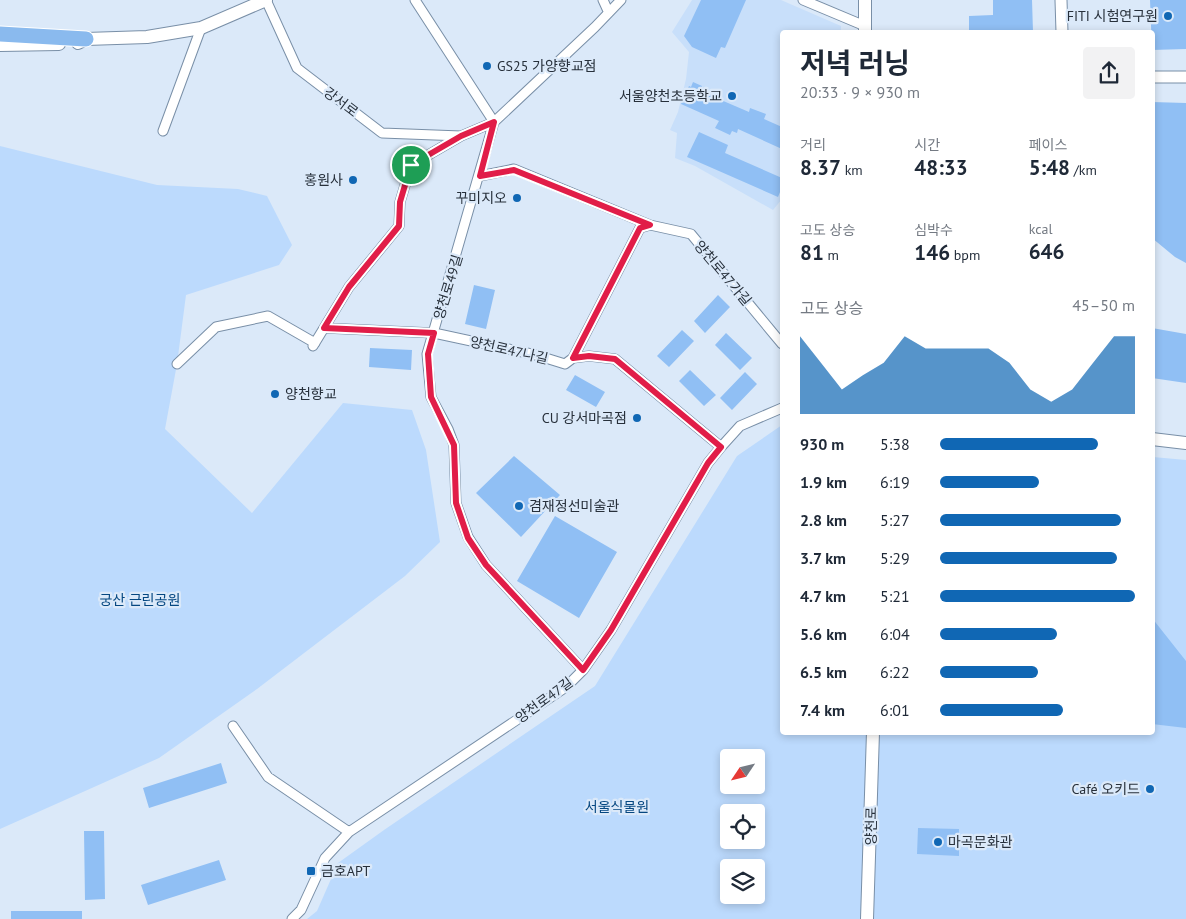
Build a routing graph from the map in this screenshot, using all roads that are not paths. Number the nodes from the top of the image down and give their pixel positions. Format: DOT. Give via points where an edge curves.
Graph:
graph roads {
  1 [pos="266,0"];
  2 [pos="415,0"];
  3 [pos="603,0"];
  4 [pos="621,0"];
  5 [pos="803,0"];
  6 [pos="865,0"];
  7 [pos="1061,0"];
  8 [pos="608,11"];
  9 [pos="0,28"];
  10 [pos="201,28"];
  11 [pos="865,29"];
  12 [pos="1062,30"];
  13 [pos="0,34"];
  14 [pos="86,39"];
  15 [pos="0,45"];
  16 [pos="1155,76"];
  17 [pos="1186,77"];
  18 [pos="494,122"];
  19 [pos="163,131"];
  20 [pos="461,136"];
  21 [pos="480,176"];
  22 [pos="650,225"];
  23 [pos="324,328"];
  24 [pos="434,333"];
  25 [pos="780,342"];
  26 [pos="573,358"];
  27 [pos="177,364"];
  28 [pos="780,409"];
  29 [pos="1155,439"];
  30 [pos="1186,443"];
  31 [pos="721,447"];
  32 [pos="583,670"];
  33 [pos="232,726"];
  34 [pos="873,735"];
  35 [pos="349,832"];
  36 [pos="292,919"];
  37 [pos="867,919"];
  1 -- 10 [label="main road, 강서로"];
  1 -- 20 [label="street, 강서로" via="297,68 382,132"];
  2 -- 18 [label="street"];
  3 -- 8 [label="street"];
  4 -- 8 [label="street"];
  5 -- 11 [label="street"];
  6 -- 11 [label="main road"];
  7 -- 12 [label="street"];
  8 -- 18 [label="street" via="595,28"];
  9 -- 14 [label="main road" via="69,31"];
  10 -- 14 [label="main road, 강서로" via="147,37"];
  10 -- 19 [label="street"];
  13 -- 14 [label="highway"];
  14 -- 15 [label="main road" via="75,44"];
  16 -- 17 [label="street"];
  18 -- 20 [label="street"];
  18 -- 21 [label="street, 양천로49길"];
  20 -- 23 [label="street" via="411,165 400,202 399,226 349,287"];
  21 -- 22 [label="street, 양천로47가길" via="514,170"];
  21 -- 24 [label="street, 양천로49길"];
  22 -- 25 [label="street, 양천로47가길" via="691,234"];
  22 -- 26 [label="street" via="640,228"];
  23 -- 24 [label="street, 양천로47나길"];
  23 -- 27 [label="street" via="314,344 268,316 216,327"];
  24 -- 26 [label="street, 양천로47나길" via="565,364"];
  24 -- 32 [label="street, 양천로49길" via="428,354 431,397 454,445 456,503 468,538 486,565"];
  26 -- 31 [label="street, 양천로47나길" via="615,359"];
  28 -- 31 [label="street, 양천로47길" via="740,426"];
  29 -- 30 [label="main road"];
  31 -- 32 [label="street, 양천로47길" via="708,463 611,630"];
  32 -- 35 [label="street, 양천로47길" via="566,687"];
  33 -- 35 [label="street" via="268,777"];
  34 -- 37 [label="main road, 양천로"];
  35 -- 36 [label="street, 양천로47길" via="325,858 301,910"];
}
